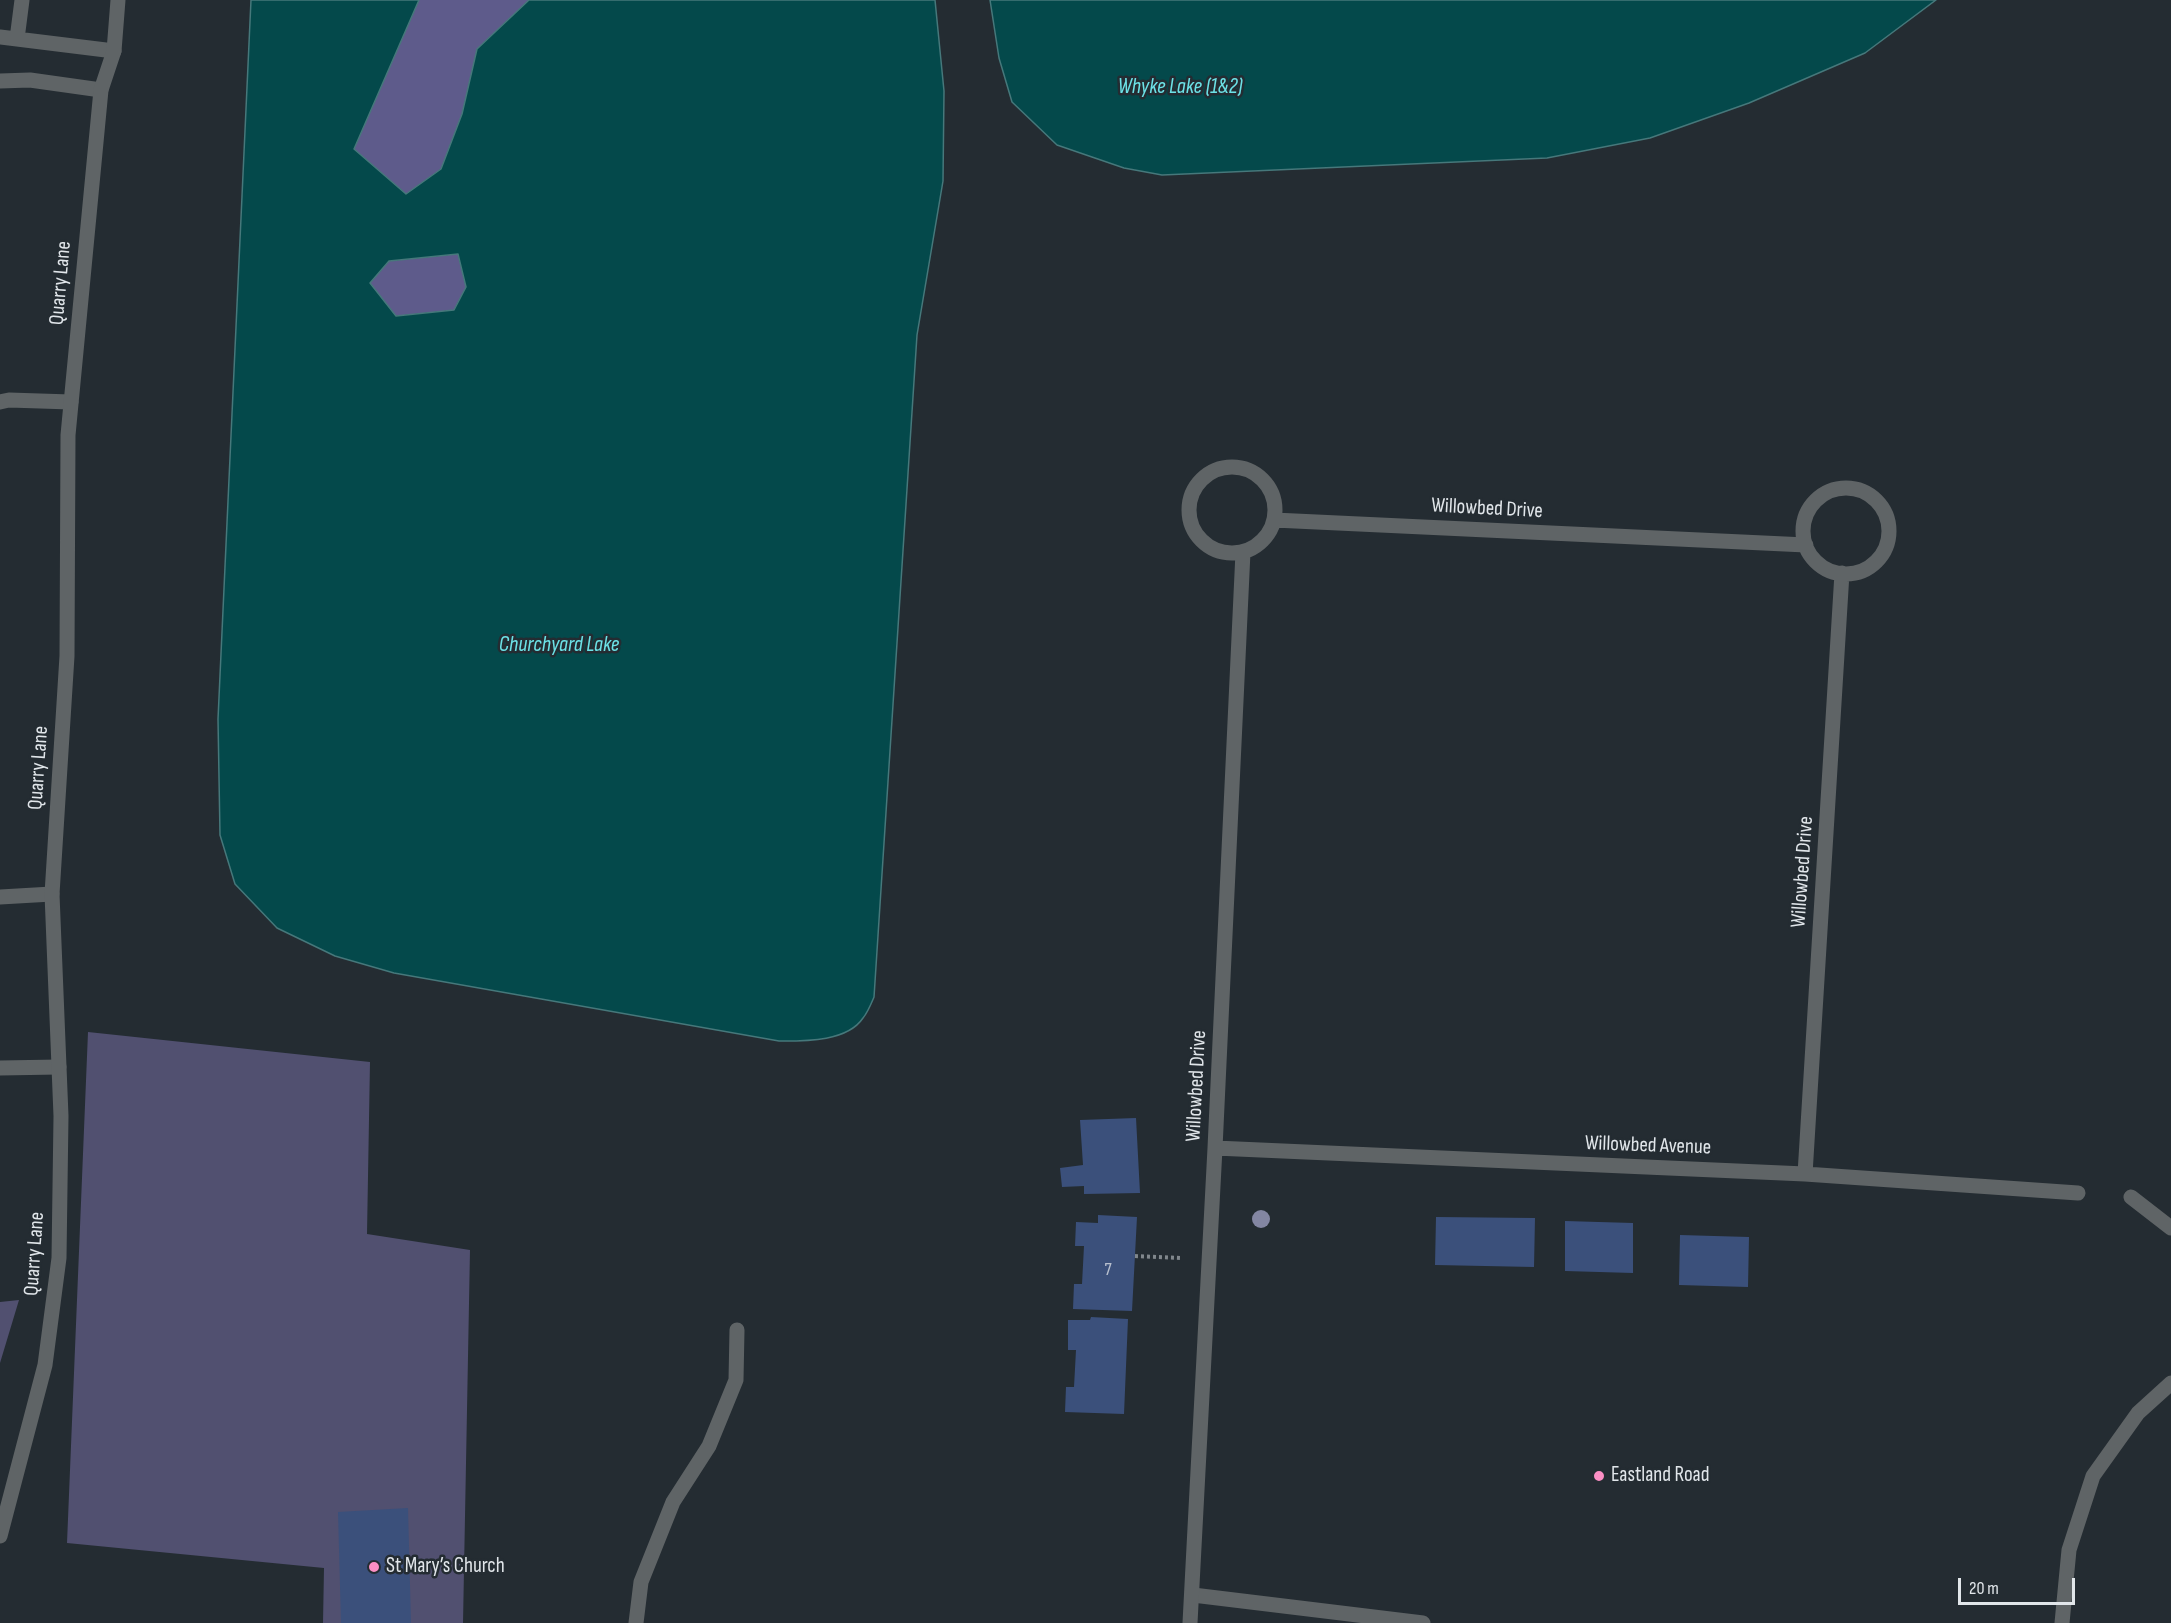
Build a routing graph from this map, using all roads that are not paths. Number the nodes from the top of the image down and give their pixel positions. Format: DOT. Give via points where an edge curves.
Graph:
graph roads {
  1 [pos="22,0"];
  2 [pos="118,0"];
  3 [pos="0,37"];
  4 [pos="17,39"];
  5 [pos="114,51"];
  6 [pos="0,81"];
  7 [pos="101,90"];
  8 [pos="0,402"];
  9 [pos="71,402"];
  10 [pos="1274,520"];
  11 [pos="1806,545"];
  12 [pos="1244,552"];
  13 [pos="1842,573"];
  14 [pos="2,893"];
  15 [pos="52,894"];
  16 [pos="59,1067"];
  17 [pos="0,1068"];
  18 [pos="1215,1148"];
  19 [pos="1805,1174"];
  20 [pos="2078,1193"];
  21 [pos="2131,1197"];
  22 [pos="2171,1228"];
  23 [pos="737,1330"];
  24 [pos="2171,1383"];
  25 [pos="0,1536"];
  26 [pos="1193,1595"];
  27 [pos="636,1623"];
  28 [pos="1190,1623"];
  29 [pos="1423,1623"];
  30 [pos="2062,1623"];
  1 -- 4 [label="street"];
  2 -- 5 [label="street, Quarry Lane"];
  3 -- 4 [label="street"];
  4 -- 5 [label="street"];
  5 -- 7 [label="street, Quarry Lane"];
  6 -- 7 [label="street" via="30,80"];
  7 -- 9 [label="street, Quarry Lane"];
  8 -- 9 [label="street"];
  9 -- 15 [label="street, Quarry Lane" via="67,656"];
  10 -- 11 [label="street, Willowbed Drive"];
  10 -- 12 [label="street" via="1262,541"];
  10 -- 12 [label="street" via="1275,505 1261,478 1243,468 1228,467 1201,479 1189,500 1192,529 1201,542 1221,552"];
  11 -- 13 [label="street" via="1816,562"];
  11 -- 13 [label="street" via="1804,519 1816,499 1843,487 1876,498 1886,511 1889,525 1889,540 1883,554 1865,570"];
  12 -- 18 [label="street, Willowbed Drive"];
  13 -- 19 [label="street, Willowbed Drive"];
  14 -- 15 [label="street"];
  15 -- 16 [label="street, Quarry Lane"];
  16 -- 17 [label="street"];
  16 -- 25 [label="street, Quarry Lane" via="59,1258 45,1365"];
  18 -- 19 [label="street, Willowbed Avenue"];
  18 -- 26 [label="street, Willowbed Drive"];
  19 -- 20 [label="street, Willowbed Avenue"];
  21 -- 22 [label="street"];
  23 -- 27 [label="street" via="736,1380 709,1446 673,1502 640,1582"];
  24 -- 30 [label="street" via="2138,1413 2093,1476 2069,1550"];
  26 -- 28 [label="street, Willowbed Drive"];
  26 -- 29 [label="street"];
}
